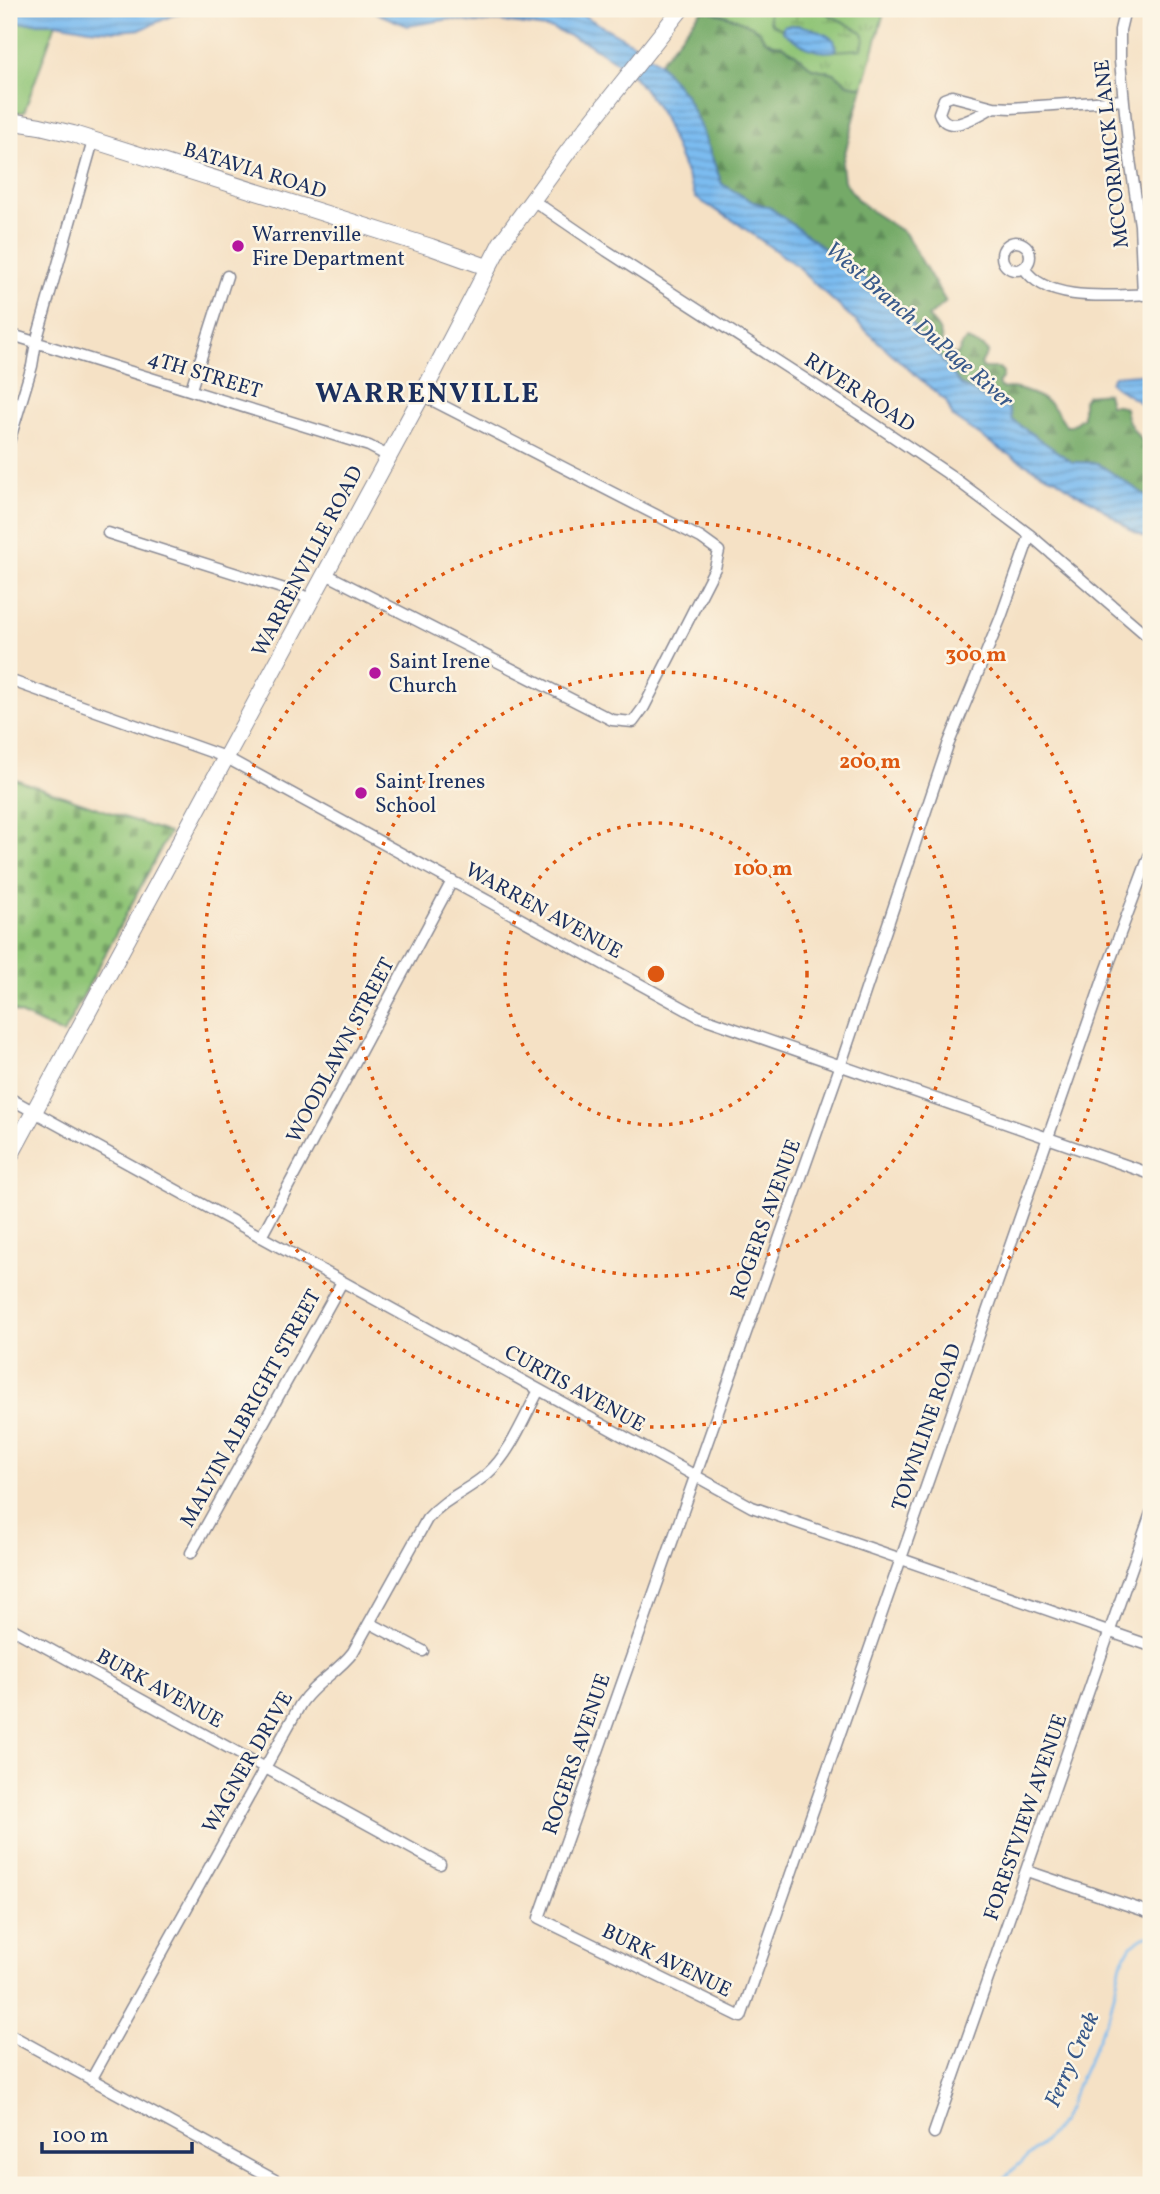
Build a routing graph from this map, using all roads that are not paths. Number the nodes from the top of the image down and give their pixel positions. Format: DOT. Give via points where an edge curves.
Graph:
graph roads {
  1 [pos="1125,9"];
  2 [pos="676,15"];
  3 [pos="1123,100"];
  4 [pos="994,107"];
  5 [pos="9,121"];
  6 [pos="93,141"];
  7 [pos="531,200"];
  8 [pos="488,267"];
  9 [pos="1024,268"];
  10 [pos="228,276"];
  11 [pos="1147,295"];
  12 [pos="9,334"];
  13 [pos="36,342"];
  14 [pos="191,390"];
  15 [pos="422,395"];
  16 [pos="9,442"];
  17 [pos="388,456"];
  18 [pos="108,533"];
  19 [pos="1030,535"];
  20 [pos="324,573"];
  21 [pos="310,599"];
  22 [pos="1151,639"];
  23 [pos="9,680"];
  24 [pos="225,757"];
  25 [pos="1151,851"];
  26 [pos="452,881"];
  27 [pos="840,1067"];
  28 [pos="9,1098"];
  29 [pos="34,1112"];
  30 [pos="1048,1138"];
  31 [pos="9,1158"];
  32 [pos="1151,1174"];
  33 [pos="261,1237"];
  34 [pos="342,1282"];
  35 [pos="539,1390"];
  36 [pos="694,1475"];
  37 [pos="1151,1513"];
  38 [pos="191,1553"];
  39 [pos="900,1560"];
  40 [pos="370,1622"];
  41 [pos="9,1627"];
  42 [pos="1111,1631"];
  43 [pos="1151,1646"];
  44 [pos="423,1651"];
  45 [pos="265,1768"];
  46 [pos="440,1864"];
  47 [pos="1027,1871"];
  48 [pos="1151,1913"];
  49 [pos="538,1918"];
  50 [pos="741,2017"];
  51 [pos="9,2034"];
  52 [pos="91,2080"];
  53 [pos="934,2133"];
  54 [pos="284,2185"];
  1 -- 3 [label="street, MCCORMICK LANE" via="1119,44"];
  2 -- 7 [label="main road, WARRENVILLE ROAD"];
  3 -- 4 [label="street"];
  3 -- 11 [label="street, MCCORMICK LANE"];
  5 -- 6 [label="main road, BATAVIA ROAD"];
  6 -- 8 [label="main road, BATAVIA ROAD"];
  6 -- 13 [label="street"];
  7 -- 8 [label="main road, WARRENVILLE ROAD"];
  7 -- 19 [label="street, RIVER ROAD" via="870,421"];
  8 -- 15 [label="main road, WARRENVILLE ROAD"];
  9 -- 11 [label="street" via="1059,292"];
  10 -- 14 [label="street"];
  12 -- 13 [label="street, 4TH STREET"];
  13 -- 14 [label="street, 4TH STREET"];
  13 -- 16 [label="street"];
  14 -- 17 [label="street, 4TH STREET"];
  15 -- 17 [label="main road, WARRENVILLE ROAD"];
  15 -- 20 [label="street" via="719,551 715,568 644,707 633,722 617,721"];
  17 -- 20 [label="main road, WARRENVILLE ROAD"];
  18 -- 21 [label="street"];
  19 -- 22 [label="street, RIVER ROAD"];
  19 -- 27 [label="street, ROGERS AVENUE" via="948,744"];
  20 -- 21 [label="main road, WARRENVILLE ROAD"];
  21 -- 24 [label="main road, WARRENVILLE ROAD"];
  23 -- 24 [label="street, WARREN AVENUE"];
  24 -- 26 [label="street, WARREN AVENUE"];
  24 -- 29 [label="main road, WARRENVILLE ROAD"];
  25 -- 30 [label="street, TOWNLINE ROAD"];
  26 -- 27 [label="street, WARREN AVENUE" via="698,1016"];
  26 -- 33 [label="street, WOODLAWN STREET"];
  27 -- 30 [label="street, WARREN AVENUE"];
  27 -- 36 [label="street, ROGERS AVENUE"];
  28 -- 29 [label="street, CURTIS AVENUE"];
  29 -- 31 [label="main road, WARRENVILLE ROAD"];
  29 -- 33 [label="street, CURTIS AVENUE"];
  30 -- 32 [label="street, WARREN AVENUE"];
  30 -- 39 [label="street, TOWNLINE ROAD"];
  33 -- 34 [label="street, CURTIS AVENUE"];
  34 -- 35 [label="street, CURTIS AVENUE"];
  34 -- 38 [label="street, MALVIN ALBRIGHT STREET"];
  35 -- 36 [label="street, CURTIS AVENUE"];
  35 -- 40 [label="street, WAGNER DRIVE" via="497,1465 442,1503 427,1519"];
  36 -- 39 [label="street, CURTIS AVENUE" via="752,1507"];
  36 -- 49 [label="street, ROGERS AVENUE"];
  37 -- 42 [label="street, FORESTVIEW AVENUE"];
  39 -- 42 [label="street, CURTIS AVENUE"];
  39 -- 50 [label="street, TOWNLINE ROAD"];
  40 -- 44 [label="street"];
  40 -- 45 [label="street, WAGNER DRIVE" via="346,1662 306,1695"];
  41 -- 45 [label="street, BURK AVENUE"];
  42 -- 43 [label="street, CURTIS AVENUE"];
  42 -- 47 [label="street, FORESTVIEW AVENUE"];
  45 -- 46 [label="street, BURK AVENUE"];
  45 -- 52 [label="street, WAGNER DRIVE"];
  47 -- 48 [label="street"];
  47 -- 53 [label="street, FORESTVIEW AVENUE"];
  49 -- 50 [label="street, BURK AVENUE"];
  51 -- 52 [label="street"];
  52 -- 54 [label="street"];
}
